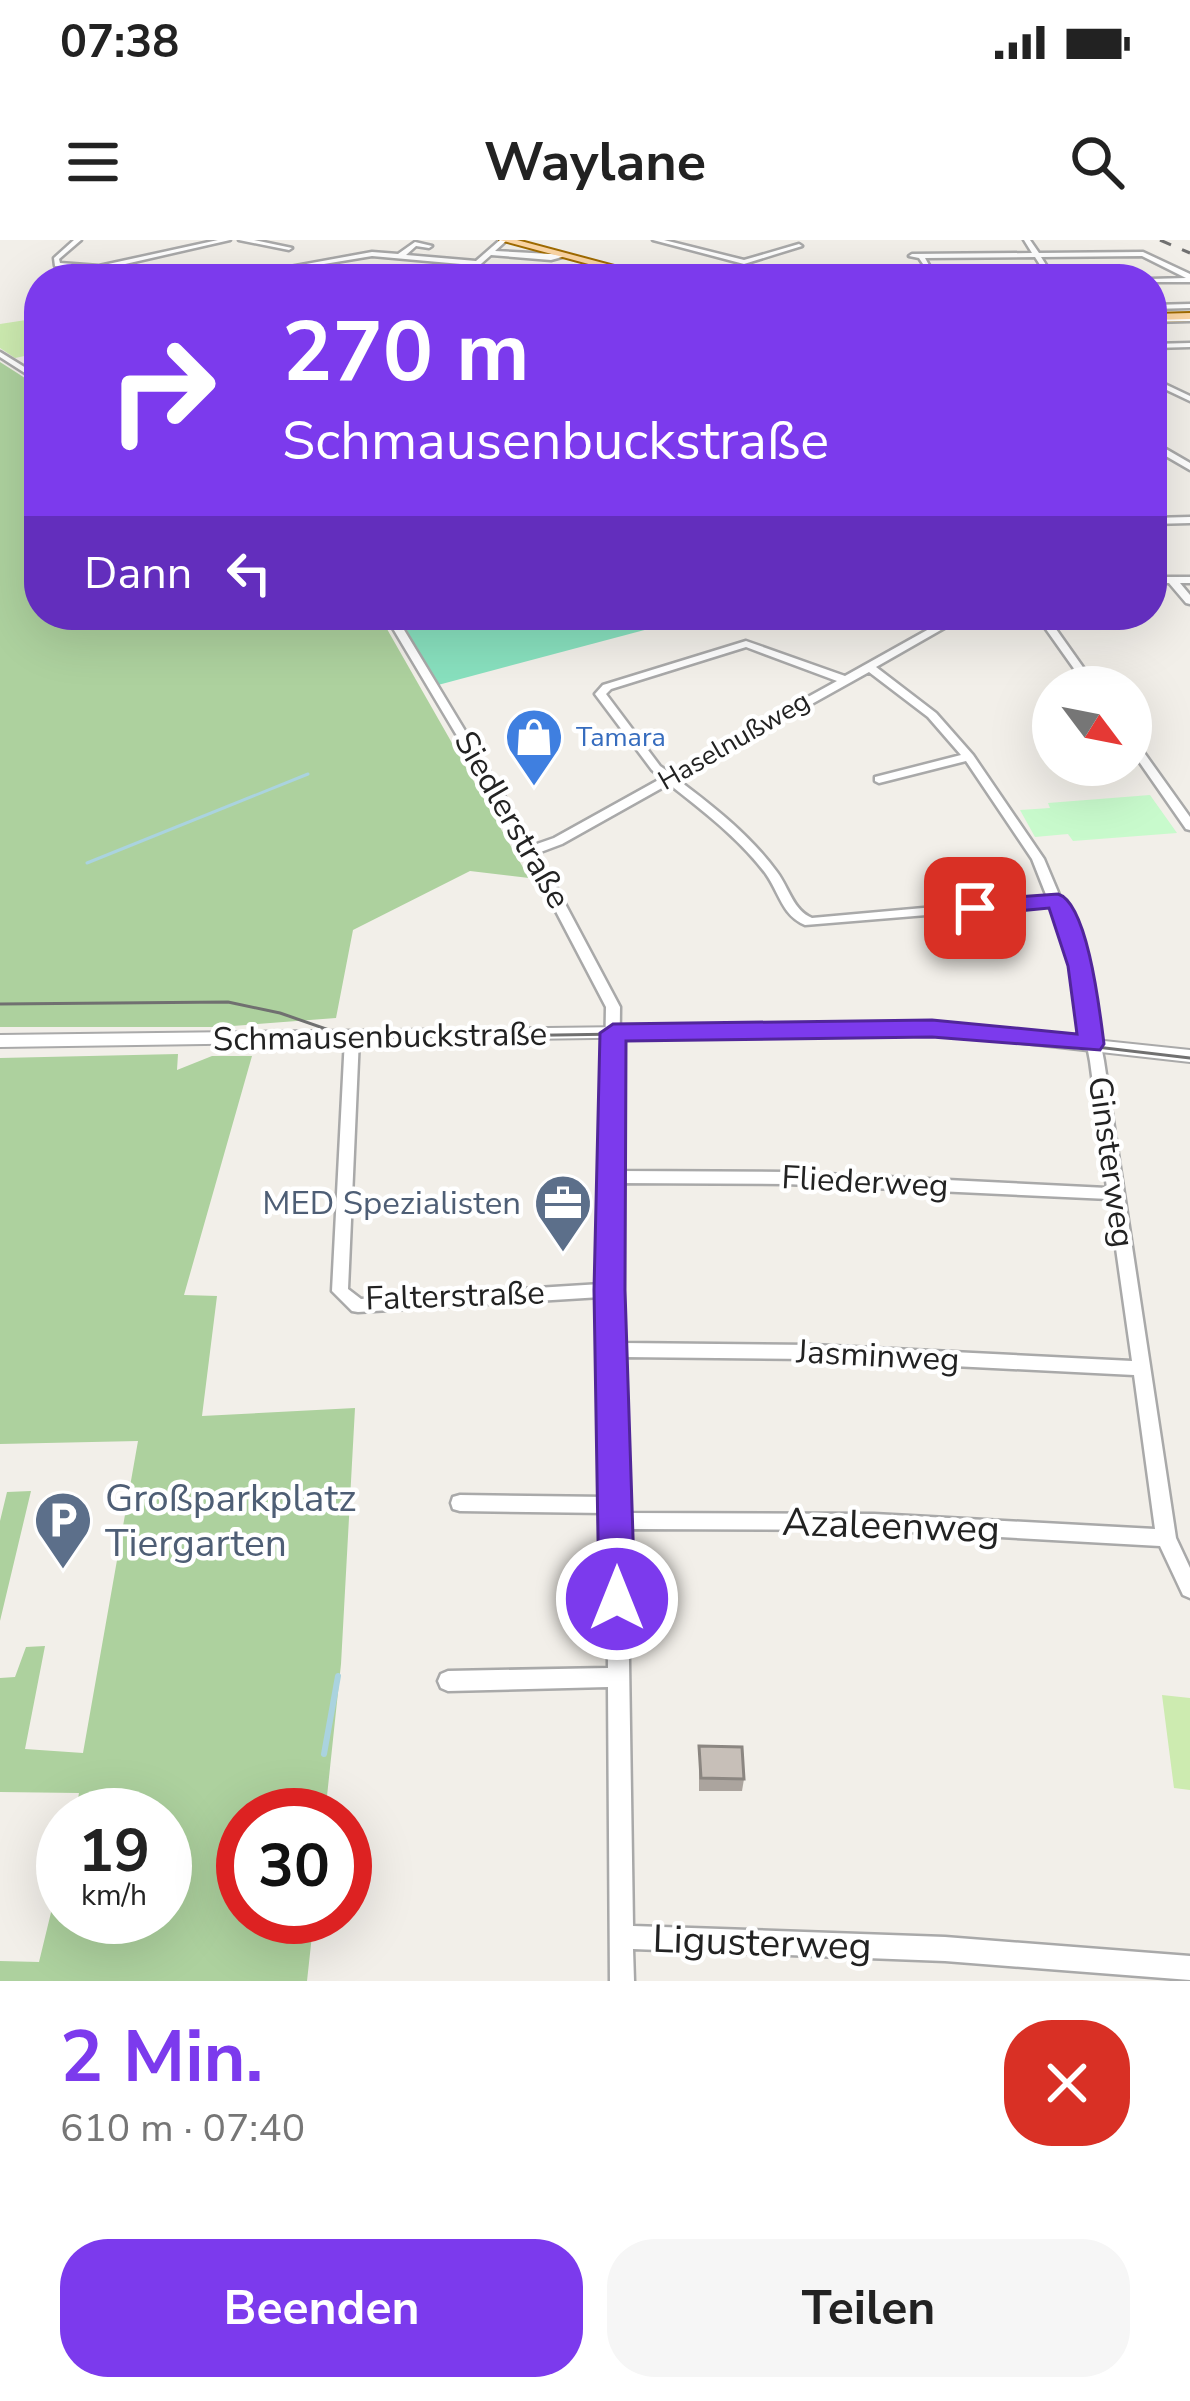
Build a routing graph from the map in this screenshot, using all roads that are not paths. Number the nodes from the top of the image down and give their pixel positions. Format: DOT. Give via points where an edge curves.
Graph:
graph roads {
  1 [pos="78,240"];
  2 [pos="227,240"];
  3 [pos="242,240"];
  4 [pos="656,240"];
  5 [pos="778,240"];
  6 [pos="1027,240"];
  7 [pos="526,243"];
  8 [pos="498,245"];
  9 [pos="429,246"];
  10 [pos="289,248"];
  11 [pos="566,255"];
  12 [pos="1037,255"];
  13 [pos="400,256"];
  14 [pos="477,263"];
  15 [pos="57,264"];
  16 [pos="117,264"];
  17 [pos="317,264"];
  18 [pos="600,264"];
  19 [pos="611,264"];
  20 [pos="923,264"];
  21 [pos="1043,264"];
  22 [pos="1163,264"];
  23 [pos="1167,388"];
  24 [pos="1190,388"];
  25 [pos="1173,391"];
  26 [pos="1190,399"];
  27 [pos="1190,580"];
  28 [pos="1167,581"];
  29 [pos="1173,581"];
  30 [pos="1190,601"];
  31 [pos="399,630"];
  32 [pos="935,630"];
  33 [pos="1052,630"];
  34 [pos="868,666"];
  35 [pos="1077,666"];
  36 [pos="842,679"];
  37 [pos="969,758"];
  38 [pos="1152,772"];
  39 [pos="668,779"];
  40 [pos="879,779"];
  41 [pos="1190,826"];
  42 [pos="530,851"];
  43 [pos="1058,901"];
  44 [pos="613,1033"];
  45 [pos="352,1038"];
  46 [pos="0,1041"];
  47 [pos="1091,1044"];
  48 [pos="1190,1056"];
  49 [pos="614,1177"];
  50 [pos="1116,1194"];
  51 [pos="609,1290"];
  52 [pos="614,1350"];
  53 [pos="1141,1368"];
  54 [pos="460,1503"];
  55 [pos="616,1513"];
  56 [pos="1166,1538"];
  57 [pos="1190,1589"];
  58 [pos="618,1677"];
  59 [pos="448,1682"];
  60 [pos="622,1937"];
  61 [pos="1190,1968"];
  62 [pos="622,1981"];
  1 -- 15 [label="street"];
  2 -- 16 [label="street"];
  3 -- 10 [label="street"];
  4 -- 5 [label="street" via="743,262 799,246"];
  6 -- 12 [label="street"];
  7 -- 8 [label="main road"];
  7 -- 11 [label="main road"];
  7 -- 19 [label="main road"];
  8 -- 11 [label="street"];
  8 -- 14 [label="street"];
  9 -- 13 [label="street" via="415,244"];
  11 -- 18 [label="main road"];
  12 -- 20 [label="street" via="916,256"];
  12 -- 21 [label="street"];
  12 -- 22 [label="street" via="1143,254"];
  13 -- 14 [label="street"];
  13 -- 17 [label="street"];
  23 -- 25 [label="street"];
  24 -- 25 [label="street"];
  25 -- 26 [label="street"];
  27 -- 29 [label="street"];
  28 -- 29 [label="street"];
  29 -- 30 [label="street"];
  31 -- 42 [label="street, Siedlerstraße"];
  32 -- 34 [label="street, Haselnußweg"];
  33 -- 35 [label="street"];
  34 -- 36 [label="street, Haselnußweg"];
  34 -- 37 [label="street, Ginsterweg" via="932,715"];
  36 -- 39 [label="street, Haselnußweg"];
  36 -- 39 [label="street" via="746,644 607,687 601,694"];
  37 -- 40 [label="street"];
  37 -- 43 [label="street, Ginsterweg" via="1024,834"];
  38 -- 41 [label="street"];
  39 -- 42 [label="street, Haselnußweg"];
  39 -- 43 [label="street" via="743,839 796,916 810,922"];
  42 -- 44 [label="street, Siedlerstraße" via="602,981"];
  43 -- 47 [label="street, Ginsterweg" via="1081,966"];
  44 -- 45 [label="street, Schmausenbuckstraße"];
  44 -- 47 [label="street, Schmausenbuckstraße" via="932,1028"];
  44 -- 49 [label="street, Siedlerstraße"];
  45 -- 46 [label="street, Schmausenbuckstraße"];
  45 -- 51 [label="street, Falterstraße" via="340,1292 358,1306"];
  47 -- 48 [label="street, Schmausenbuckstraße"];
  47 -- 50 [label="street, Ginsterweg"];
  49 -- 50 [label="street, Fliederweg"];
  49 -- 51 [label="street, Siedlerstraße"];
  50 -- 53 [label="street, Ginsterweg"];
  51 -- 52 [label="street, Siedlerstraße"];
  52 -- 53 [label="street, Jasminweg"];
  52 -- 55 [label="street, Siedlerstraße"];
  53 -- 56 [label="street, Ginsterweg"];
  54 -- 55 [label="street, Azaleenweg"];
  55 -- 56 [label="street, Azaleenweg"];
  55 -- 58 [label="street, Siedlerstraße"];
  56 -- 57 [label="street, Ginsterweg"];
  58 -- 59 [label="street"];
  58 -- 60 [label="street, Siedlerstraße"];
  60 -- 61 [label="street, Ligusterweg"];
  60 -- 62 [label="street, Siedlerstraße"];
}
